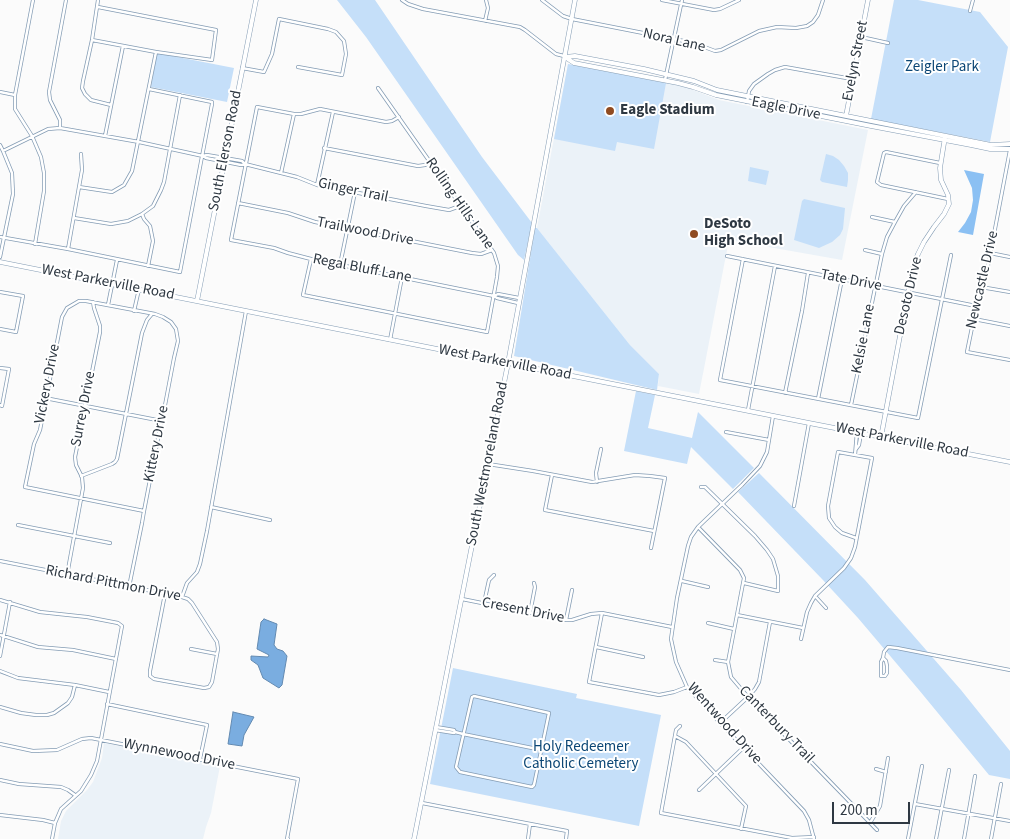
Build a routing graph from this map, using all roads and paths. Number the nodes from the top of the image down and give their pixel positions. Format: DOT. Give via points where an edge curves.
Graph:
graph roads {
  1 [pos="33,0"];
  2 [pos="66,0"];
  3 [pos="98,0"];
  4 [pos="256,0"];
  5 [pos="402,0"];
  6 [pos="486,0"];
  7 [pos="542,0"];
  8 [pos="575,0"];
  9 [pos="662,0"];
  10 [pos="739,0"];
  11 [pos="822,0"];
  12 [pos="868,0"];
  13 [pos="973,0"];
  14 [pos="681,2"];
  15 [pos="98,7"];
  16 [pos="970,11"];
  17 [pos="572,19"];
  18 [pos="486,21"];
  19 [pos="860,37"];
  20 [pos="674,39"];
  21 [pos="92,40"];
  22 [pos="888,43"];
  23 [pos="123,46"];
  24 [pos="156,52"];
  25 [pos="566,56"];
  26 [pos="298,67"];
  27 [pos="242,68"];
  28 [pos="666,74"];
  29 [pos="852,79"];
  30 [pos="665,80"];
  31 [pos="378,88"];
  32 [pos="149,89"];
  33 [pos="0,92"];
  34 [pos="180,94"];
  35 [pos="15,95"];
  36 [pos="748,96"];
  37 [pos="747,102"];
  38 [pos="111,105"];
  39 [pos="799,106"];
  40 [pos="333,112"];
  41 [pos="798,112"];
  42 [pos="294,114"];
  43 [pos="846,116"];
  44 [pos="399,117"];
  45 [pos="845,121"];
  46 [pos="874,121"];
  47 [pos="873,127"];
  48 [pos="60,128"];
  49 [pos="908,133"];
  50 [pos="934,133"];
  51 [pos="32,136"];
  52 [pos="104,136"];
  53 [pos="945,137"];
  54 [pos="138,142"];
  55 [pos="1010,144"];
  56 [pos="0,146"];
  57 [pos="990,147"];
  58 [pos="324,148"];
  59 [pos="170,149"];
  60 [pos="1010,150"];
  61 [pos="4,151"];
  62 [pos="81,154"];
  63 [pos="203,156"];
  64 [pos="225,160"];
  65 [pos="430,162"];
  66 [pos="940,163"];
  67 [pos="245,164"];
  68 [pos="281,173"];
  69 [pos="317,184"];
  70 [pos="79,187"];
  71 [pos="355,192"];
  72 [pos="916,192"];
  73 [pos="948,199"];
  74 [pos="238,202"];
  75 [pos="461,206"];
  76 [pos="142,214"];
  77 [pos="872,217"];
  78 [pos="74,218"];
  79 [pos="895,222"];
  80 [pos="348,229"];
  81 [pos="2,237"];
  82 [pos="35,244"];
  83 [pos="68,249"];
  84 [pos="492,250"];
  85 [pos="865,250"];
  86 [pos="882,254"];
  87 [pos="990,254"];
  88 [pos="727,256"];
  89 [pos="951,256"];
  90 [pos="0,257"];
  91 [pos="1010,257"];
  92 [pos="310,259"];
  93 [pos="742,259"];
  94 [pos="118,260"];
  95 [pos="0,262"];
  96 [pos="340,265"];
  97 [pos="148,266"];
  98 [pos="775,266"];
  99 [pos="808,273"];
  100 [pos="402,277"];
  101 [pos="842,279"];
  102 [pos="112,284"];
  103 [pos="875,286"];
  104 [pos="981,287"];
  105 [pos="139,289"];
  106 [pos="0,292"];
  107 [pos="908,292"];
  108 [pos="1010,292"];
  109 [pos="494,296"];
  110 [pos="942,299"];
  111 [pos="520,301"];
  112 [pos="93,302"];
  113 [pos="197,302"];
  114 [pos="108,305"];
  115 [pos="976,306"];
  116 [pos="134,311"];
  117 [pos="246,311"];
  118 [pos="152,314"];
  119 [pos="395,314"];
  120 [pos="974,319"];
  121 [pos="1010,326"];
  122 [pos="0,329"];
  123 [pos="390,340"];
  124 [pos="1010,360"];
  125 [pos="508,363"];
  126 [pos="0,368"];
  127 [pos="752,386"];
  128 [pos="785,393"];
  129 [pos="45,398"];
  130 [pos="818,399"];
  131 [pos="1,405"];
  132 [pos="85,405"];
  133 [pos="851,406"];
  134 [pos="748,410"];
  135 [pos="885,412"];
  136 [pos="126,413"];
  137 [pos="774,416"];
  138 [pos="162,421"];
  139 [pos="809,423"];
  140 [pos="726,432"];
  141 [pos="859,433"];
  142 [pos="881,437"];
  143 [pos="769,440"];
  144 [pos="601,448"];
  145 [pos="855,455"];
  146 [pos="1010,462"];
  147 [pos="488,464"];
  148 [pos="552,475"];
  149 [pos="81,476"];
  150 [pos="597,482"];
  151 [pos="701,487"];
  152 [pos="82,498"];
  153 [pos="722,503"];
  154 [pos="794,506"];
  155 [pos="211,507"];
  156 [pos="144,511"];
  157 [pos="270,520"];
  158 [pos="18,525"];
  159 [pos="698,527"];
  160 [pos="654,531"];
  161 [pos="74,536"];
  162 [pos="856,538"];
  163 [pos="110,543"];
  164 [pos="651,548"];
  165 [pos="0,561"];
  166 [pos="494,574"];
  167 [pos="67,575"];
  168 [pos="682,581"];
  169 [pos="534,583"];
  170 [pos="744,583"];
  171 [pos="129,587"];
  172 [pos="708,587"];
  173 [pos="572,590"];
  174 [pos="165,594"];
  175 [pos="815,596"];
  176 [pos="182,598"];
  177 [pos="462,599"];
  178 [pos="0,600"];
  179 [pos="10,602"];
  180 [pos="484,603"];
  181 [pos="826,608"];
  182 [pos="530,613"];
  183 [pos="602,613"];
  184 [pos="737,615"];
  185 [pos="566,620"];
  186 [pos="770,622"];
  187 [pos="708,623"];
  188 [pos="672,627"];
  189 [pos="803,628"];
  190 [pos="734,629"];
  191 [pos="2,636"];
  192 [pos="801,639"];
  193 [pos="596,647"];
  194 [pos="192,649"];
  195 [pos="217,654"];
  196 [pos="0,656"];
  197 [pos="643,657"];
  198 [pos="883,658"];
  199 [pos="116,659"];
  200 [pos="715,660"];
  201 [pos="728,662"];
  202 [pos="1010,670"];
  203 [pos="0,671"];
  204 [pos="75,685"];
  205 [pos="687,687"];
  206 [pos="109,692"];
  207 [pos="748,697"];
  208 [pos="107,704"];
  209 [pos="0,707"];
  210 [pos="720,724"];
  211 [pos="680,726"];
  212 [pos="435,728"];
  213 [pos="463,734"];
  214 [pos="675,736"];
  215 [pos="100,739"];
  216 [pos="0,744"];
  217 [pos="744,747"];
  218 [pos="542,750"];
  219 [pos="888,758"];
  220 [pos="200,759"];
  221 [pos="922,766"];
  222 [pos="876,770"];
  223 [pos="949,770"];
  224 [pos="886,772"];
  225 [pos="715,774"];
  226 [pos="975,776"];
  227 [pos="0,780"];
  228 [pos="1001,784"];
  229 [pos="699,790"];
  230 [pos="75,796"];
  231 [pos="422,803"];
  232 [pos="915,804"];
  233 [pos="942,809"];
  234 [pos="968,814"];
  235 [pos="0,815"];
  236 [pos="995,819"];
  237 [pos="1010,821"];
  238 [pos="55,823"];
  239 [pos="870,823"];
  240 [pos="530,824"];
  241 [pos="741,829"];
  242 [pos="877,830"];
  243 [pos="814,838"];
  244 [pos="52,839"];
  245 [pos="288,839"];
  246 [pos="414,839"];
  247 [pos="528,839"];
  248 [pos="566,839"];
  249 [pos="908,839"];
  250 [pos="936,839"];
  251 [pos="964,839"];
  252 [pos="991,839"];
  1 -- 35 [label="street"];
  2 -- 48 [label="street" via="49,92"];
  3 -- 15 [label="street"];
  4 -- 27 [label="street, South Elerson Road"];
  5 -- 18 [label="street, Eagle Drive" via="423,9"];
  6 -- 18 [label="street"];
  7 -- 17 [label="street, Nora Lane"];
  8 -- 17 [label="street, South Westmoreland Road"];
  9 -- 14 [label="street"];
  10 -- 14 [label="street" via="714,10"];
  11 -- 20 [label="street, Nora Lane" via="818,15 807,26 777,27 720,50"];
  12 -- 19 [label="street, Evelyn Street"];
  13 -- 16 [label="street"];
  14 -- 20 [label="street"];
  15 -- 21 [label="street"];
  15 -- 24 [label="street" via="216,30 212,60"];
  17 -- 20 [label="street, Nora Lane"];
  17 -- 25 [label="street, South Westmoreland Road"];
  18 -- 25 [label="street, Eagle Drive" via="520,27 556,54"];
  19 -- 22 [label="street"];
  19 -- 29 [label="street, Evelyn Street"];
  20 -- 28 [label="street"];
  21 -- 23 [label="street"];
  21 -- 38 [label="street" via="82,88 91,100"];
  23 -- 24 [label="street"];
  23 -- 38 [label="street"];
  24 -- 32 [label="street"];
  25 -- 28 [label="street, Eagle Drive"];
  25 -- 30 [label="street, Eagle Drive" via="574,63"];
  25 -- 111 [label="street, South Westmoreland Road"];
  26 -- 27 [label="street" via="342,75 346,54 342,38 328,29 279,19 272,54 264,72"];
  27 -- 64 [label="street, South Elerson Road"];
  28 -- 30 [label="street"];
  28 -- 36 [label="street, Eagle Drive"];
  29 -- 36 [label="street" via="785,68 761,78"];
  29 -- 43 [label="street, Evelyn Street"];
  30 -- 37 [label="street, Eagle Drive"];
  31 -- 44 [label="street, Rolling Hills Lane"];
  32 -- 34 [label="street"];
  32 -- 54 [label="street"];
  33 -- 35 [label="street"];
  34 -- 59 [label="street"];
  34 -- 63 [label="street" via="212,102"];
  35 -- 51 [label="street" via="15,109"];
  36 -- 37 [label="street"];
  36 -- 39 [label="street, Eagle Drive"];
  37 -- 41 [label="street, Eagle Drive"];
  38 -- 52 [label="street"];
  39 -- 41 [label="street"];
  39 -- 43 [label="street, Eagle Drive"];
  40 -- 42 [label="street" via="320,109"];
  40 -- 44 [label="street" via="386,122"];
  40 -- 58 [label="street"];
  41 -- 45 [label="street, Eagle Drive"];
  42 -- 67 [label="street" via="257,107"];
  42 -- 68 [label="street"];
  43 -- 45 [label="street, Evelyn Street"];
  43 -- 46 [label="street, Eagle Drive"];
  44 -- 65 [label="street, Rolling Hills Lane"];
  45 -- 47 [label="street, Eagle Drive"];
  46 -- 47 [label="street"];
  46 -- 50 [label="street, Eagle Drive"];
  47 -- 49 [label="street, Eagle Drive"];
  48 -- 51 [label="street, Ginger Trail" via="48,128"];
  48 -- 52 [label="street, Ginger Trail"];
  49 -- 50 [label="street"];
  49 -- 53 [label="street, Eagle Drive"];
  50 -- 53 [label="street, Eagle Drive"];
  51 -- 61 [label="street, Ginger Trail"];
  51 -- 82 [label="street" via="41,157 44,182"];
  52 -- 54 [label="street, Ginger Trail"];
  53 -- 57 [label="street, Eagle Drive"];
  53 -- 66 [label="street"];
  54 -- 59 [label="street, Ginger Trail"];
  54 -- 70 [label="street" via="132,171 124,185 112,192"];
  55 -- 57 [label="street, Eagle Drive"];
  56 -- 61 [label="street"];
  57 -- 60 [label="street, Eagle Drive"];
  58 -- 65 [label="street" via="418,166"];
  58 -- 69 [label="street"];
  59 -- 63 [label="street, Ginger Trail"];
  59 -- 76 [label="street" via="161,190 153,206"];
  60 -- 87 [label="street, Newcastle Drive"];
  61 -- 81 [label="street" via="12,174 13,194"];
  62 -- 70 [label="street"];
  63 -- 64 [label="street, Ginger Trail"];
  63 -- 97 [label="street" via="180,272"];
  64 -- 67 [label="street, Ginger Trail"];
  64 -- 113 [label="street, South Elerson Road"];
  65 -- 75 [label="street, Rolling Hills Lane"];
  66 -- 72 [label="street" via="884,153 878,184"];
  66 -- 73 [label="street" via="940,175"];
  67 -- 68 [label="street, Ginger Trail"];
  67 -- 74 [label="street"];
  68 -- 69 [label="street, Ginger Trail"];
  69 -- 71 [label="street, Ginger Trail"];
  70 -- 78 [label="street"];
  71 -- 75 [label="street, Ginger Trail" via="449,210"];
  71 -- 80 [label="street"];
  72 -- 73 [label="street"];
  72 -- 79 [label="street, Kelsie Lane"];
  73 -- 107 [label="street, Desoto Drive" via="944,214 926,236 918,254"];
  74 -- 80 [label="street, Trailwood Drive"];
  74 -- 92 [label="street, Regal Bluff Lane" via="231,240"];
  75 -- 84 [label="street, Rolling Hills Lane"];
  76 -- 78 [label="street" via="111,224"];
  76 -- 97 [label="street" via="150,226 153,241"];
  77 -- 79 [label="street"];
  78 -- 83 [label="street"];
  79 -- 86 [label="street, Kelsie Lane"];
  80 -- 84 [label="street, Trailwood Drive" via="472,253"];
  80 -- 96 [label="street"];
  81 -- 82 [label="street"];
  81 -- 90 [label="street"];
  82 -- 83 [label="street"];
  83 -- 94 [label="street"];
  84 -- 109 [label="street, Rolling Hills Lane" via="498,266"];
  85 -- 86 [label="street"];
  86 -- 103 [label="street, Kelsie Lane"];
  87 -- 91 [label="street"];
  87 -- 104 [label="street, Newcastle Drive"];
  88 -- 93 [label="street, Tate Drive"];
  89 -- 110 [label="street"];
  92 -- 96 [label="street, Regal Bluff Lane"];
  92 -- 119 [label="street" via="304,295"];
  93 -- 98 [label="street, Tate Drive"];
  93 -- 127 [label="street" via="720,380"];
  94 -- 97 [label="street"];
  94 -- 102 [label="street"];
  95 -- 102 [label="street, West Parkerville Road"];
  96 -- 100 [label="street, Regal Bluff Lane"];
  98 -- 99 [label="street, Tate Drive"];
  98 -- 127 [label="street"];
  99 -- 101 [label="street, Tate Drive"];
  99 -- 128 [label="street"];
  100 -- 109 [label="street, Regal Bluff Lane"];
  100 -- 119 [label="street"];
  101 -- 103 [label="street, Tate Drive"];
  101 -- 130 [label="street"];
  102 -- 105 [label="street, West Parkerville Road"];
  102 -- 114 [label="street"];
  103 -- 107 [label="street, Tate Drive"];
  103 -- 133 [label="street, Kelsie Lane"];
  104 -- 108 [label="street"];
  104 -- 115 [label="street, Newcastle Drive"];
  105 -- 113 [label="street, West Parkerville Road"];
  105 -- 116 [label="street"];
  106 -- 122 [label="street" via="23,296 16,332"];
  107 -- 110 [label="street, Tate Drive"];
  107 -- 135 [label="street, Desoto Drive"];
  109 -- 111 [label="street, Regal Bluff Lane" via="498,294"];
  109 -- 119 [label="street, Rolling Hills Lane" via="487,332"];
  110 -- 115 [label="street, Tate Drive"];
  110 -- 135 [label="street" via="918,418"];
  111 -- 125 [label="street, South Westmoreland Road"];
  112 -- 114 [label="street, Kittery Drive"];
  112 -- 129 [label="street, Vickery Drive" via="79,301 64,313"];
  112 -- 132 [label="street, Surrey Drive" via="100,326"];
  113 -- 117 [label="street, West Parkerville Road"];
  114 -- 116 [label="street, Kittery Drive"];
  115 -- 120 [label="street, Newcastle Drive"];
  116 -- 118 [label="street, Kittery Drive"];
  117 -- 123 [label="street, West Parkerville Road"];
  117 -- 155 [label="street"];
  118 -- 136 [label="street" via="142,333"];
  118 -- 138 [label="street, Kittery Drive" via="171,322 178,341"];
  119 -- 123 [label="street"];
  120 -- 121 [label="street"];
  120 -- 124 [label="street, Newcastle Drive" via="967,352"];
  123 -- 125 [label="street, West Parkerville Road"];
  125 -- 134 [label="street, West Parkerville Road"];
  125 -- 147 [label="street, South Westmoreland Road"];
  126 -- 131 [label="street" via="9,370"];
  127 -- 128 [label="street"];
  127 -- 134 [label="street"];
  128 -- 130 [label="street"];
  129 -- 132 [label="street"];
  129 -- 152 [label="street, Vickery Drive" via="25,487"];
  130 -- 133 [label="street"];
  132 -- 136 [label="street"];
  132 -- 149 [label="street, Surrey Drive" via="75,457"];
  133 -- 135 [label="street"];
  134 -- 137 [label="street, West Parkerville Road"];
  135 -- 142 [label="street, Desoto Drive"];
  136 -- 138 [label="street"];
  136 -- 149 [label="street" via="115,462"];
  137 -- 139 [label="street, West Parkerville Road"];
  137 -- 143 [label="street, Wentwood Drive"];
  138 -- 156 [label="street, Kittery Drive"];
  139 -- 141 [label="street, West Parkerville Road"];
  139 -- 154 [label="street"];
  140 -- 143 [label="street"];
  141 -- 142 [label="street, West Parkerville Road"];
  141 -- 145 [label="street"];
  142 -- 146 [label="street, West Parkerville Road"];
  143 -- 153 [label="street, Wentwood Drive" via="760,466"];
  144 -- 150 [label="street"];
  145 -- 162 [label="street" via="872,458"];
  145 -- 162 [label="street" via="838,452 828,506 835,527"];
  147 -- 148 [label="street"];
  147 -- 177 [label="street, South Westmoreland Road"];
  148 -- 150 [label="street"];
  148 -- 160 [label="street" via="545,510"];
  149 -- 152 [label="street, Surrey Drive"];
  150 -- 160 [label="street" via="635,475 665,478"];
  151 -- 153 [label="street"];
  152 -- 156 [label="street"];
  152 -- 161 [label="street, Surrey Drive"];
  153 -- 159 [label="street, Wentwood Drive"];
  153 -- 170 [label="street" via="773,558 778,591"];
  155 -- 157 [label="street"];
  155 -- 176 [label="street" via="199,569 186,584"];
  156 -- 171 [label="street, Kittery Drive"];
  158 -- 161 [label="street"];
  159 -- 168 [label="street, Wentwood Drive" via="688,546"];
  159 -- 170 [label="street" via="740,570"];
  160 -- 164 [label="street"];
  161 -- 163 [label="street"];
  161 -- 167 [label="street, Surrey Drive"];
  162 -- 175 [label="street" via="851,558 844,568"];
  165 -- 167 [label="street, Richard Pittmon Drive"];
  166 -- 180 [label="street" via="489,580"];
  167 -- 171 [label="street, Richard Pittmon Drive"];
  168 -- 172 [label="street"];
  168 -- 188 [label="street, Wentwood Drive"];
  169 -- 182 [label="street" via="536,588"];
  170 -- 184 [label="street"];
  171 -- 174 [label="street, Richard Pittmon Drive"];
  173 -- 185 [label="street"];
  174 -- 176 [label="street, Richard Pittmon Drive"];
  174 -- 195 [label="street, Richard Pittmon Drive" via="150,676 209,687"];
  175 -- 181 [label="street"];
  175 -- 189 [label="street"];
  176 -- 195 [label="street, Richard Pittmon Drive" via="192,603 217,642"];
  177 -- 180 [label="street, Cresent Drive"];
  177 -- 212 [label="street, South Westmoreland Road"];
  178 -- 179 [label="street"];
  179 -- 191 [label="street"];
  179 -- 199 [label="street" via="40,612 118,623 122,626"];
  180 -- 182 [label="street, Cresent Drive"];
  182 -- 185 [label="street, Cresent Drive"];
  183 -- 185 [label="street, Cresent Drive"];
  183 -- 188 [label="street, Cresent Drive"];
  183 -- 193 [label="street"];
  184 -- 186 [label="street"];
  184 -- 190 [label="street"];
  186 -- 189 [label="street"];
  186 -- 207 [label="street" via="759,682"];
  187 -- 190 [label="street"];
  188 -- 205 [label="street, Wentwood Drive" via="671,645"];
  189 -- 192 [label="street"];
  190 -- 201 [label="street"];
  191 -- 196 [label="street"];
  191 -- 199 [label="street" via="38,647"];
  193 -- 197 [label="street"];
  193 -- 205 [label="street" via="589,682 659,695"];
  194 -- 195 [label="street"];
  198 -- 198 [label="street" via="881,662 881,676 888,673"];
  198 -- 202 [label="street" via="888,647"];
  199 -- 206 [label="street"];
  200 -- 201 [label="street"];
  201 -- 207 [label="street, Canterbury Trail" via="731,677"];
  203 -- 204 [label="street" via="18,678"];
  204 -- 206 [label="street"];
  204 -- 209 [label="street" via="68,704 54,713 36,715"];
  205 -- 210 [label="street, Wentwood Drive"];
  206 -- 208 [label="street"];
  207 -- 210 [label="street"];
  207 -- 239 [label="street, Canterbury Trail"];
  208 -- 215 [label="street"];
  208 -- 220 [label="street" via="207,725"];
  210 -- 217 [label="street, Wentwood Drive"];
  211 -- 214 [label="street"];
  212 -- 213 [label="street"];
  212 -- 231 [label="street, South Westmoreland Road"];
  213 -- 218 [label="street"];
  213 -- 218 [label="street" via="456,767 460,772 487,778 532,787"];
  213 -- 218 [label="street" via="474,696 549,713"];
  214 -- 225 [label="street" via="686,742"];
  214 -- 241 [label="street" via="660,813"];
  215 -- 216 [label="street, Wynnewood Drive" via="82,739 51,751"];
  215 -- 220 [label="street, Wynnewood Drive"];
  215 -- 230 [label="street" via="91,775"];
  217 -- 225 [label="street"];
  217 -- 243 [label="street, Wentwood Drive" via="804,811"];
  219 -- 224 [label="street"];
  220 -- 245 [label="street, Wynnewood Drive" via="298,779"];
  221 -- 232 [label="street"];
  222 -- 224 [label="street"];
  223 -- 233 [label="street"];
  224 -- 239 [label="street" via="880,806"];
  225 -- 229 [label="street"];
  225 -- 241 [label="street" via="746,806"];
  226 -- 234 [label="street"];
  227 -- 230 [label="street" via="61,787"];
  228 -- 236 [label="street"];
  230 -- 238 [label="street" via="61,809"];
  231 -- 240 [label="street"];
  231 -- 246 [label="street, South Westmoreland Road"];
  232 -- 233 [label="street"];
  232 -- 249 [label="street"];
  233 -- 234 [label="street"];
  233 -- 250 [label="street"];
  234 -- 236 [label="street"];
  234 -- 251 [label="street"];
  235 -- 238 [label="street"];
  236 -- 237 [label="street"];
  236 -- 252 [label="street"];
  238 -- 244 [label="street"];
  239 -- 242 [label="street, Canterbury Trail"];
  240 -- 247 [label="street"];
  240 -- 248 [label="street" via="567,831"];
  241 -- 243 [label="street" via="792,838"];
}
